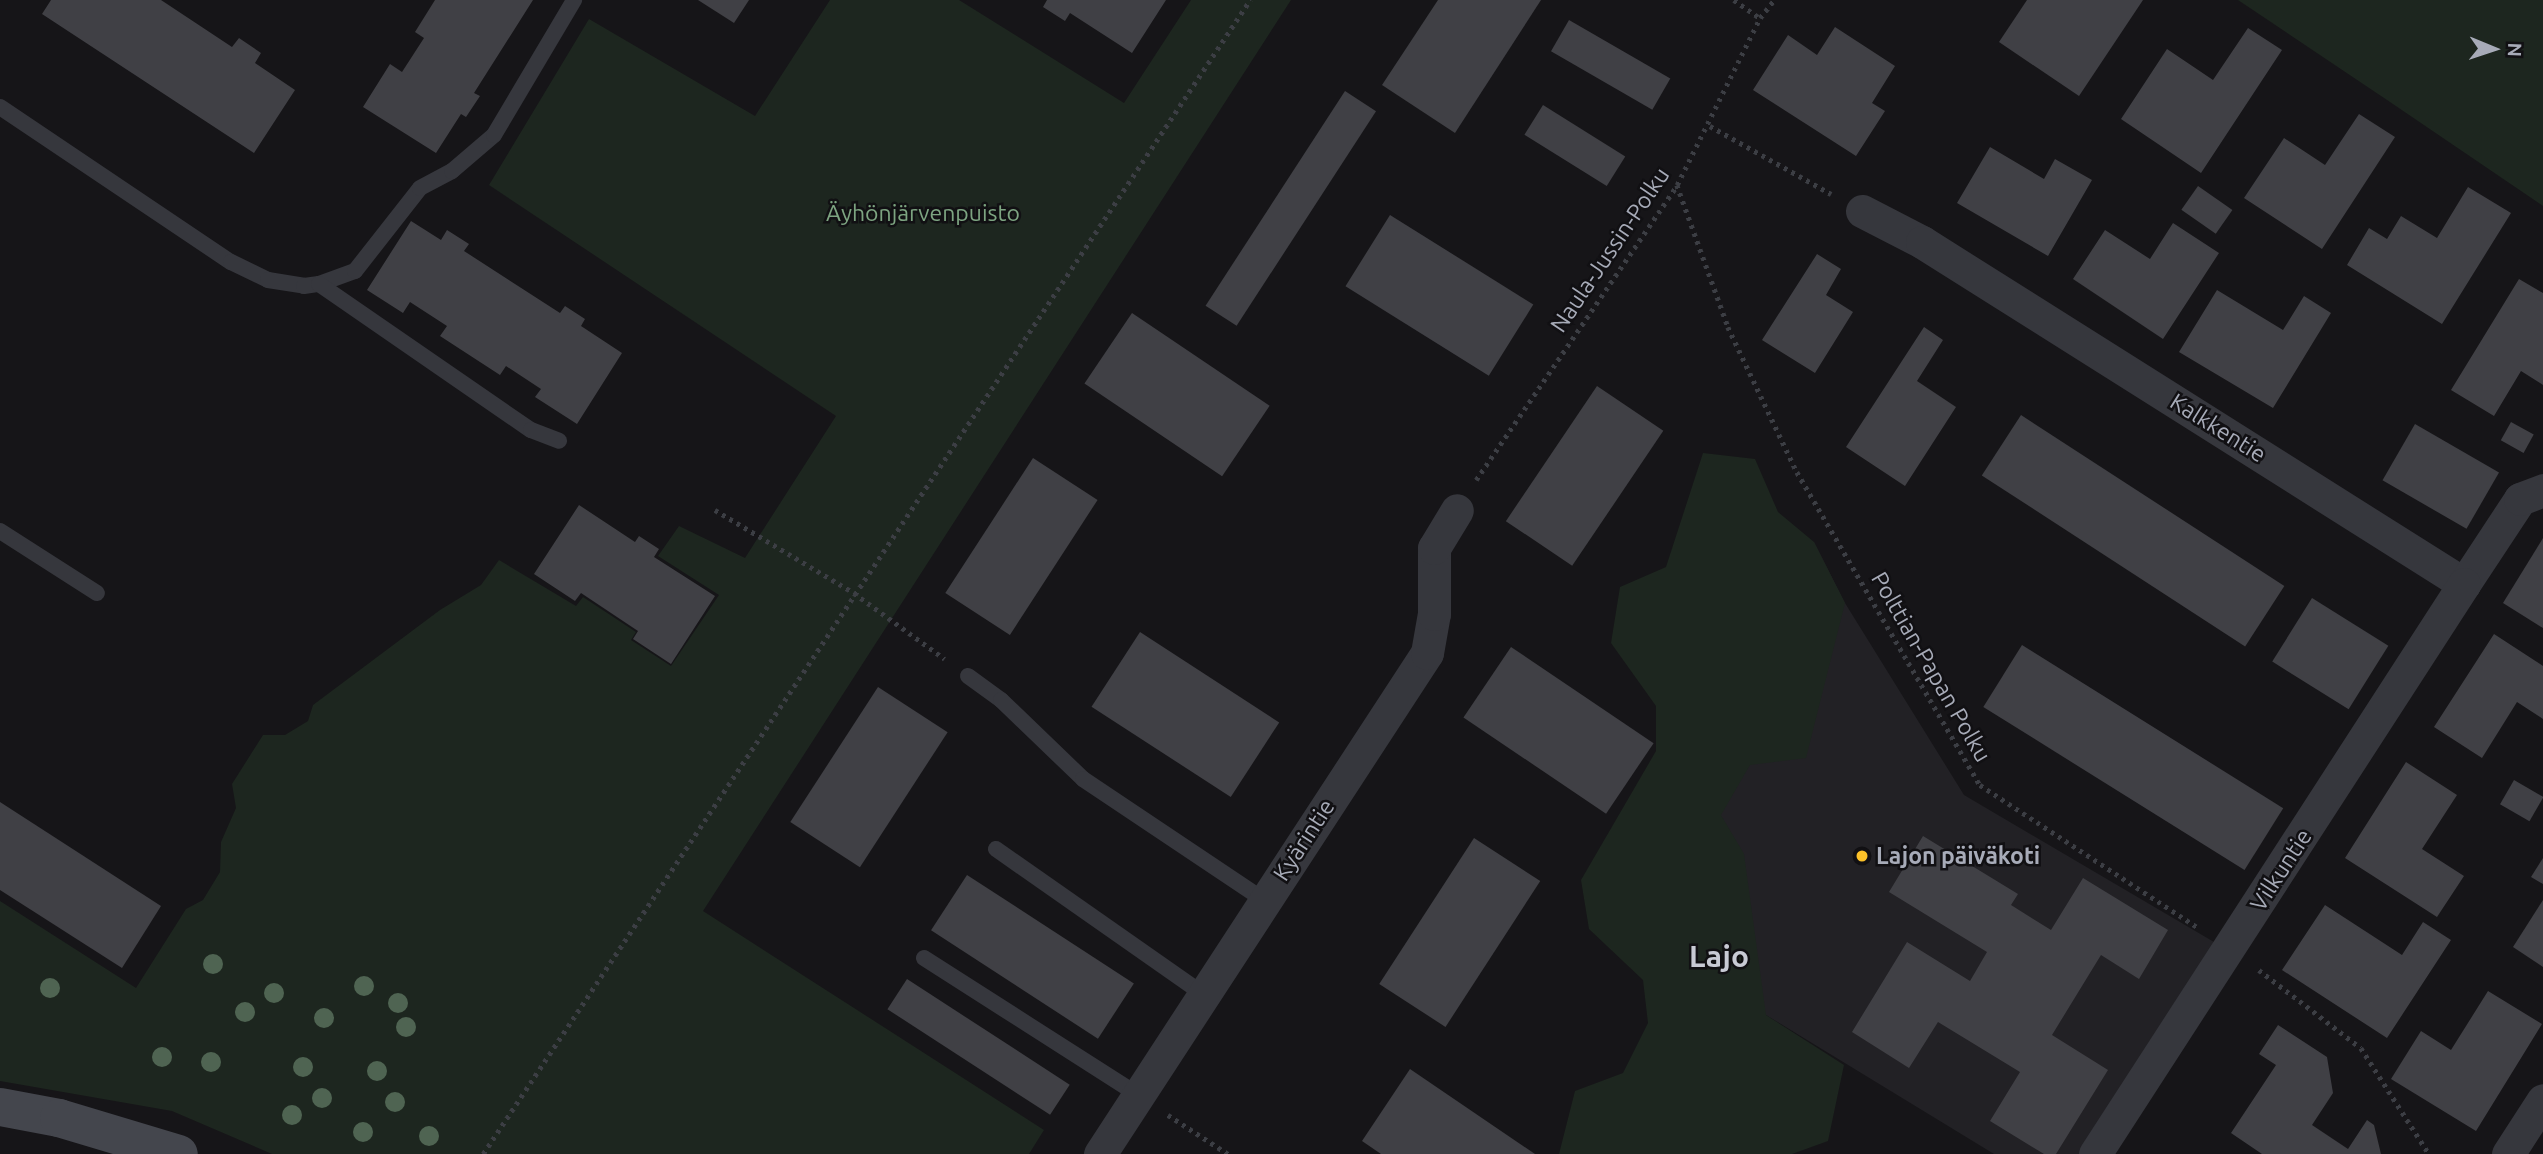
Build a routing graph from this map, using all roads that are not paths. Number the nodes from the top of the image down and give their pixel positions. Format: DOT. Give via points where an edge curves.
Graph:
graph roads {
  1 [pos="573,0"];
  2 [pos="0,107"];
  3 [pos="1862,211"];
  4 [pos="319,284"];
  5 [pos="559,441"];
  6 [pos="2543,490"];
  7 [pos="1457,510"];
  8 [pos="0,531"];
  9 [pos="2464,584"];
  10 [pos="97,593"];
  11 [pos="968,676"];
  12 [pos="996,849"];
  13 [pos="1264,900"];
  14 [pos="924,958"];
  15 [pos="1203,994"];
  16 [pos="1138,1095"];
  17 [pos="2543,1100"];
  18 [pos="0,1107"];
  19 [pos="179,1154"];
  20 [pos="1100,1154"];
  21 [pos="2095,1154"];
  22 [pos="2508,1154"];
  1 -- 4 [label="lane" via="494,135 452,171 420,188 355,271"];
  2 -- 4 [label="lane" via="231,262 268,280"];
  3 -- 9 [label="street, Kalkkentie" via="1922,242"];
  4 -- 5 [label="lane" via="531,430"];
  6 -- 9 [label="street" via="2520,499"];
  7 -- 13 [label="street, Kyärintie" via="1434,548 1434,614 1427,653"];
  8 -- 10 [label="lane"];
  9 -- 21 [label="street, Vilkuntie"];
  11 -- 13 [label="lane" via="1083,779"];
  12 -- 15 [label="lane"];
  13 -- 15 [label="street, Kyärintie"];
  14 -- 16 [label="lane"];
  15 -- 16 [label="street, Kyärintie"];
  16 -- 20 [label="street, Kyärintie"];
  17 -- 22 [label="street"];
  18 -- 19 [label="main road" via="59,1118"];
}
